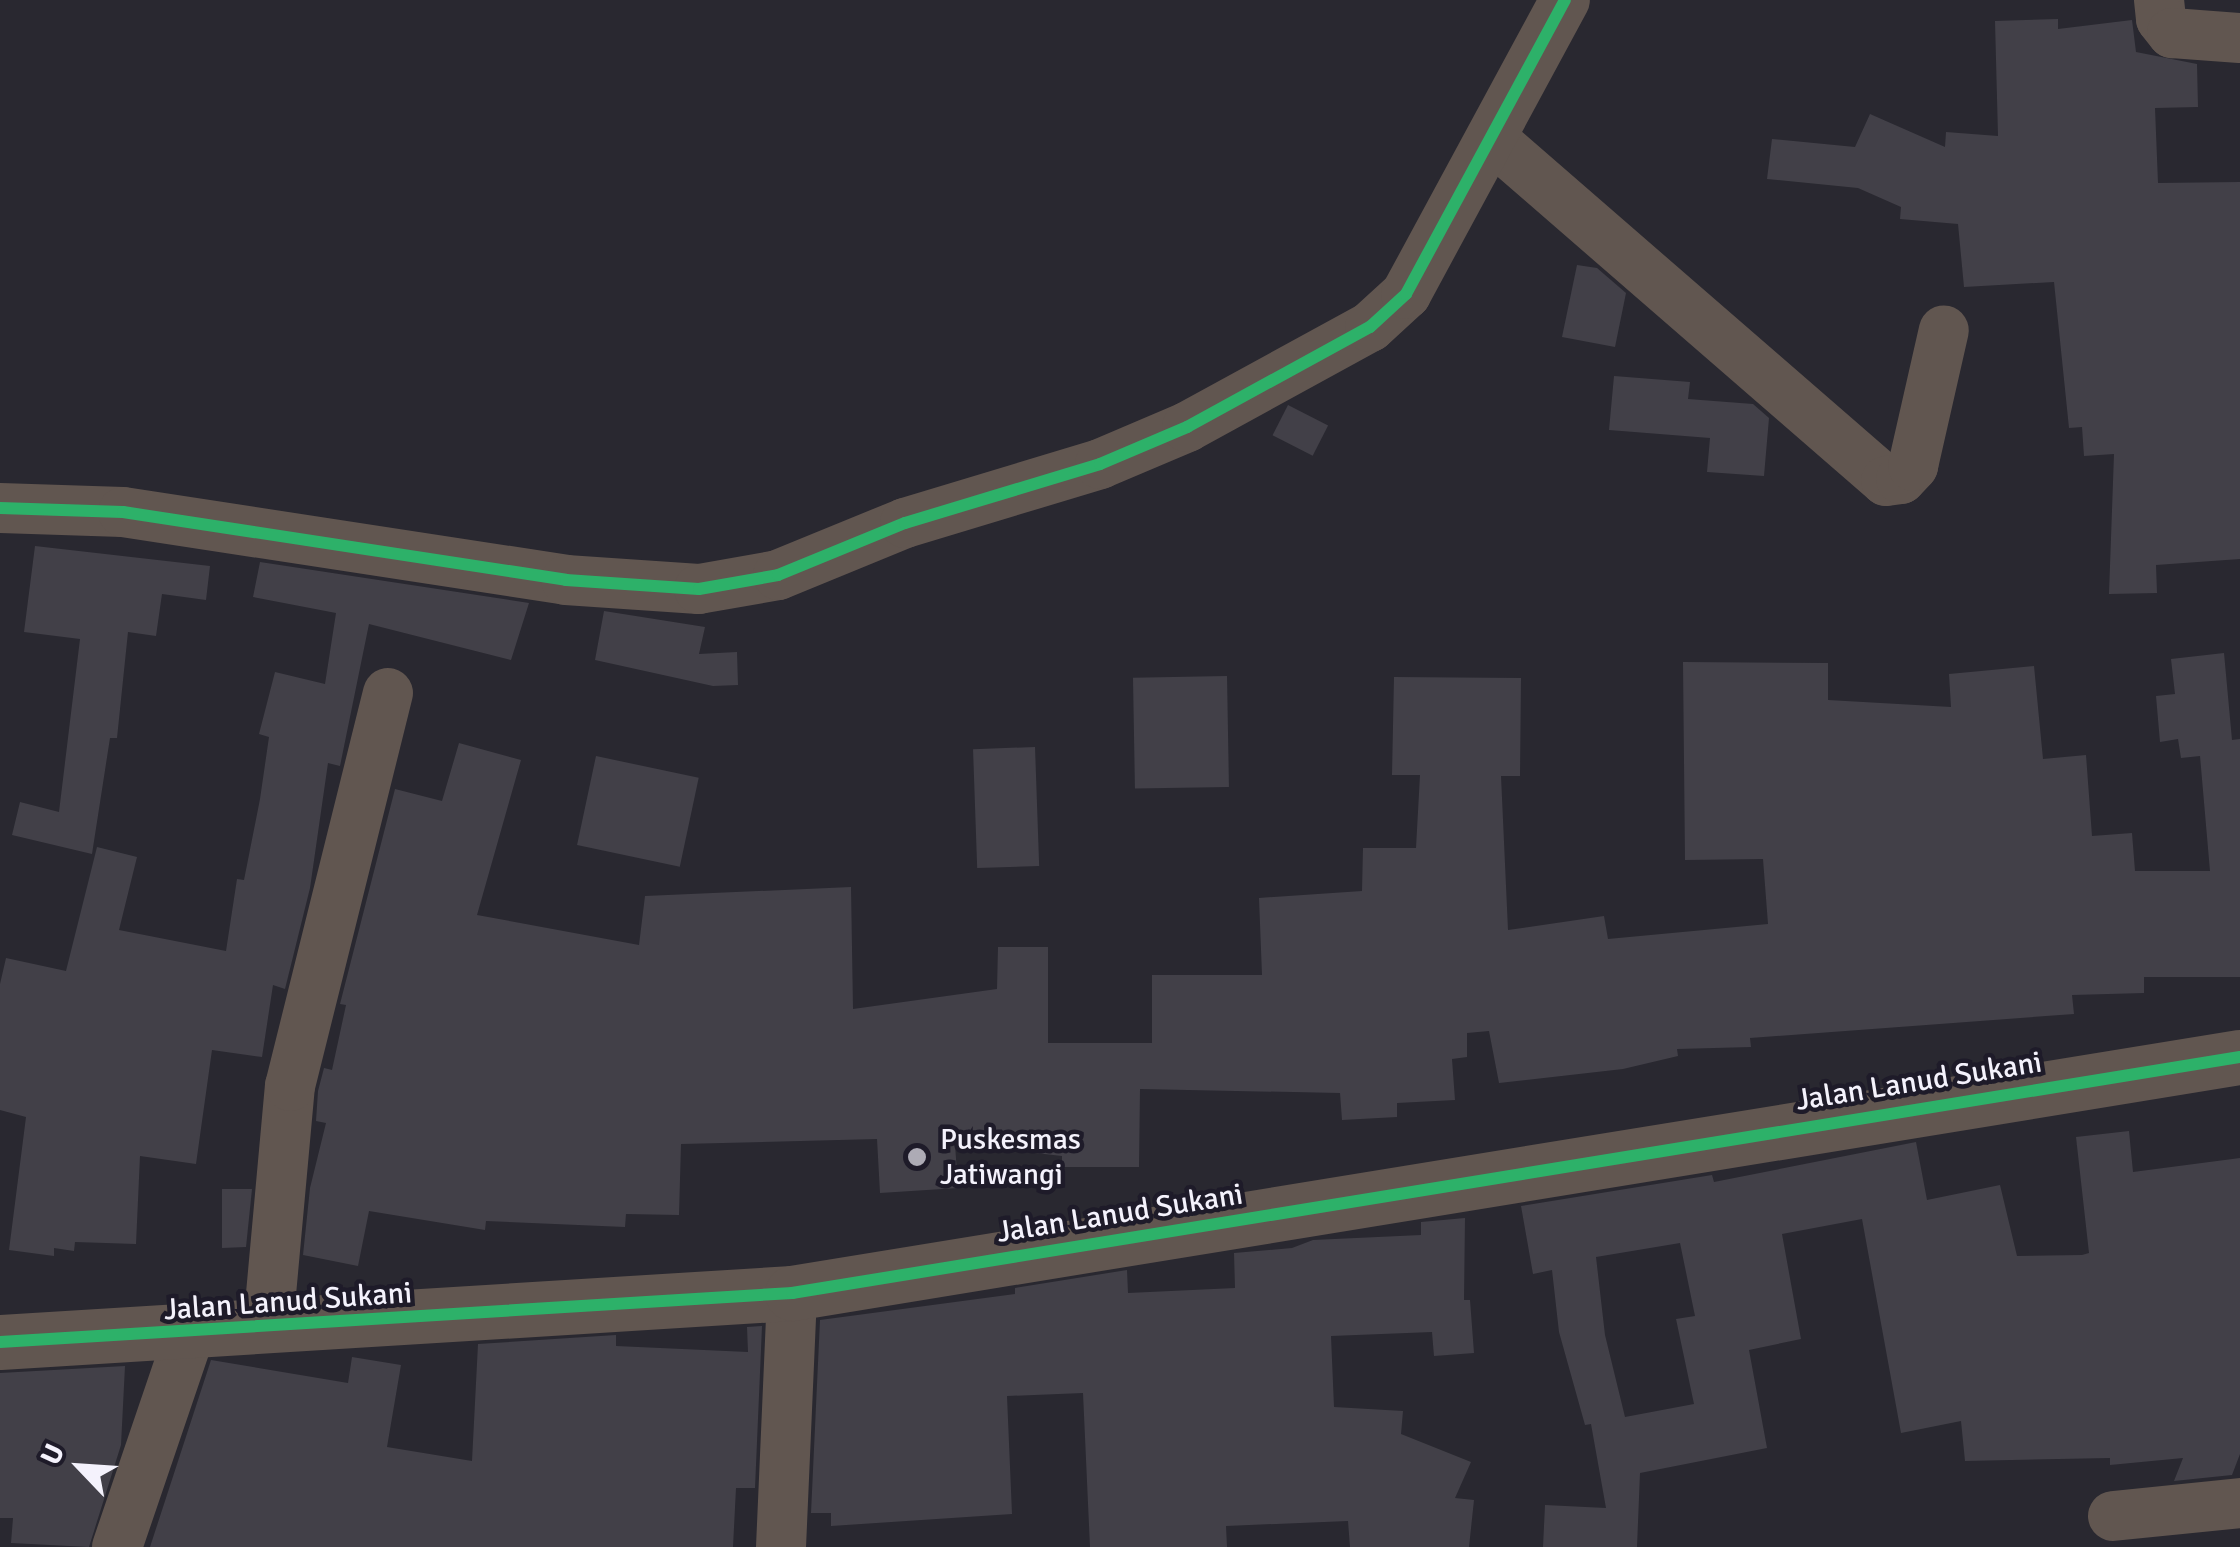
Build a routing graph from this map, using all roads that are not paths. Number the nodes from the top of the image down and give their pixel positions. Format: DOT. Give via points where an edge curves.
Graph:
graph roads {
  1 [pos="1566,0"];
  2 [pos="2159,0"];
  3 [pos="2240,38"];
  4 [pos="1491,138"];
  5 [pos="1944,330"];
  6 [pos="0,508"];
  7 [pos="388,693"];
  8 [pos="2240,1057"];
  9 [pos="792,1292"];
  10 [pos="268,1327"];
  11 [pos="189,1335"];
  12 [pos="0,1342"];
  13 [pos="2240,1503"];
  14 [pos="2113,1516"];
  15 [pos="117,1547"];
  16 [pos="781,1547"];
  1 -- 4 [label="street"];
  2 -- 3 [label="street" via="2160,20 2172,32"];
  4 -- 5 [label="street" via="1886,481 1901,479 1913,466"];
  4 -- 6 [label="street" via="1406,294 1370,327 1100,464 905,523 778,574 699,589 566,580 123,512"];
  7 -- 10 [label="street" via="290,1086"];
  8 -- 9 [label="street, Jalan Lanud Sukani"];
  9 -- 10 [label="street, Jalan Lanud Sukani"];
  9 -- 16 [label="street"];
  10 -- 11 [label="street, Jalan Lanud Sukani"];
  11 -- 12 [label="street, Jalan Lanud Sukani"];
  11 -- 15 [label="street"];
  13 -- 14 [label="street"];
}
